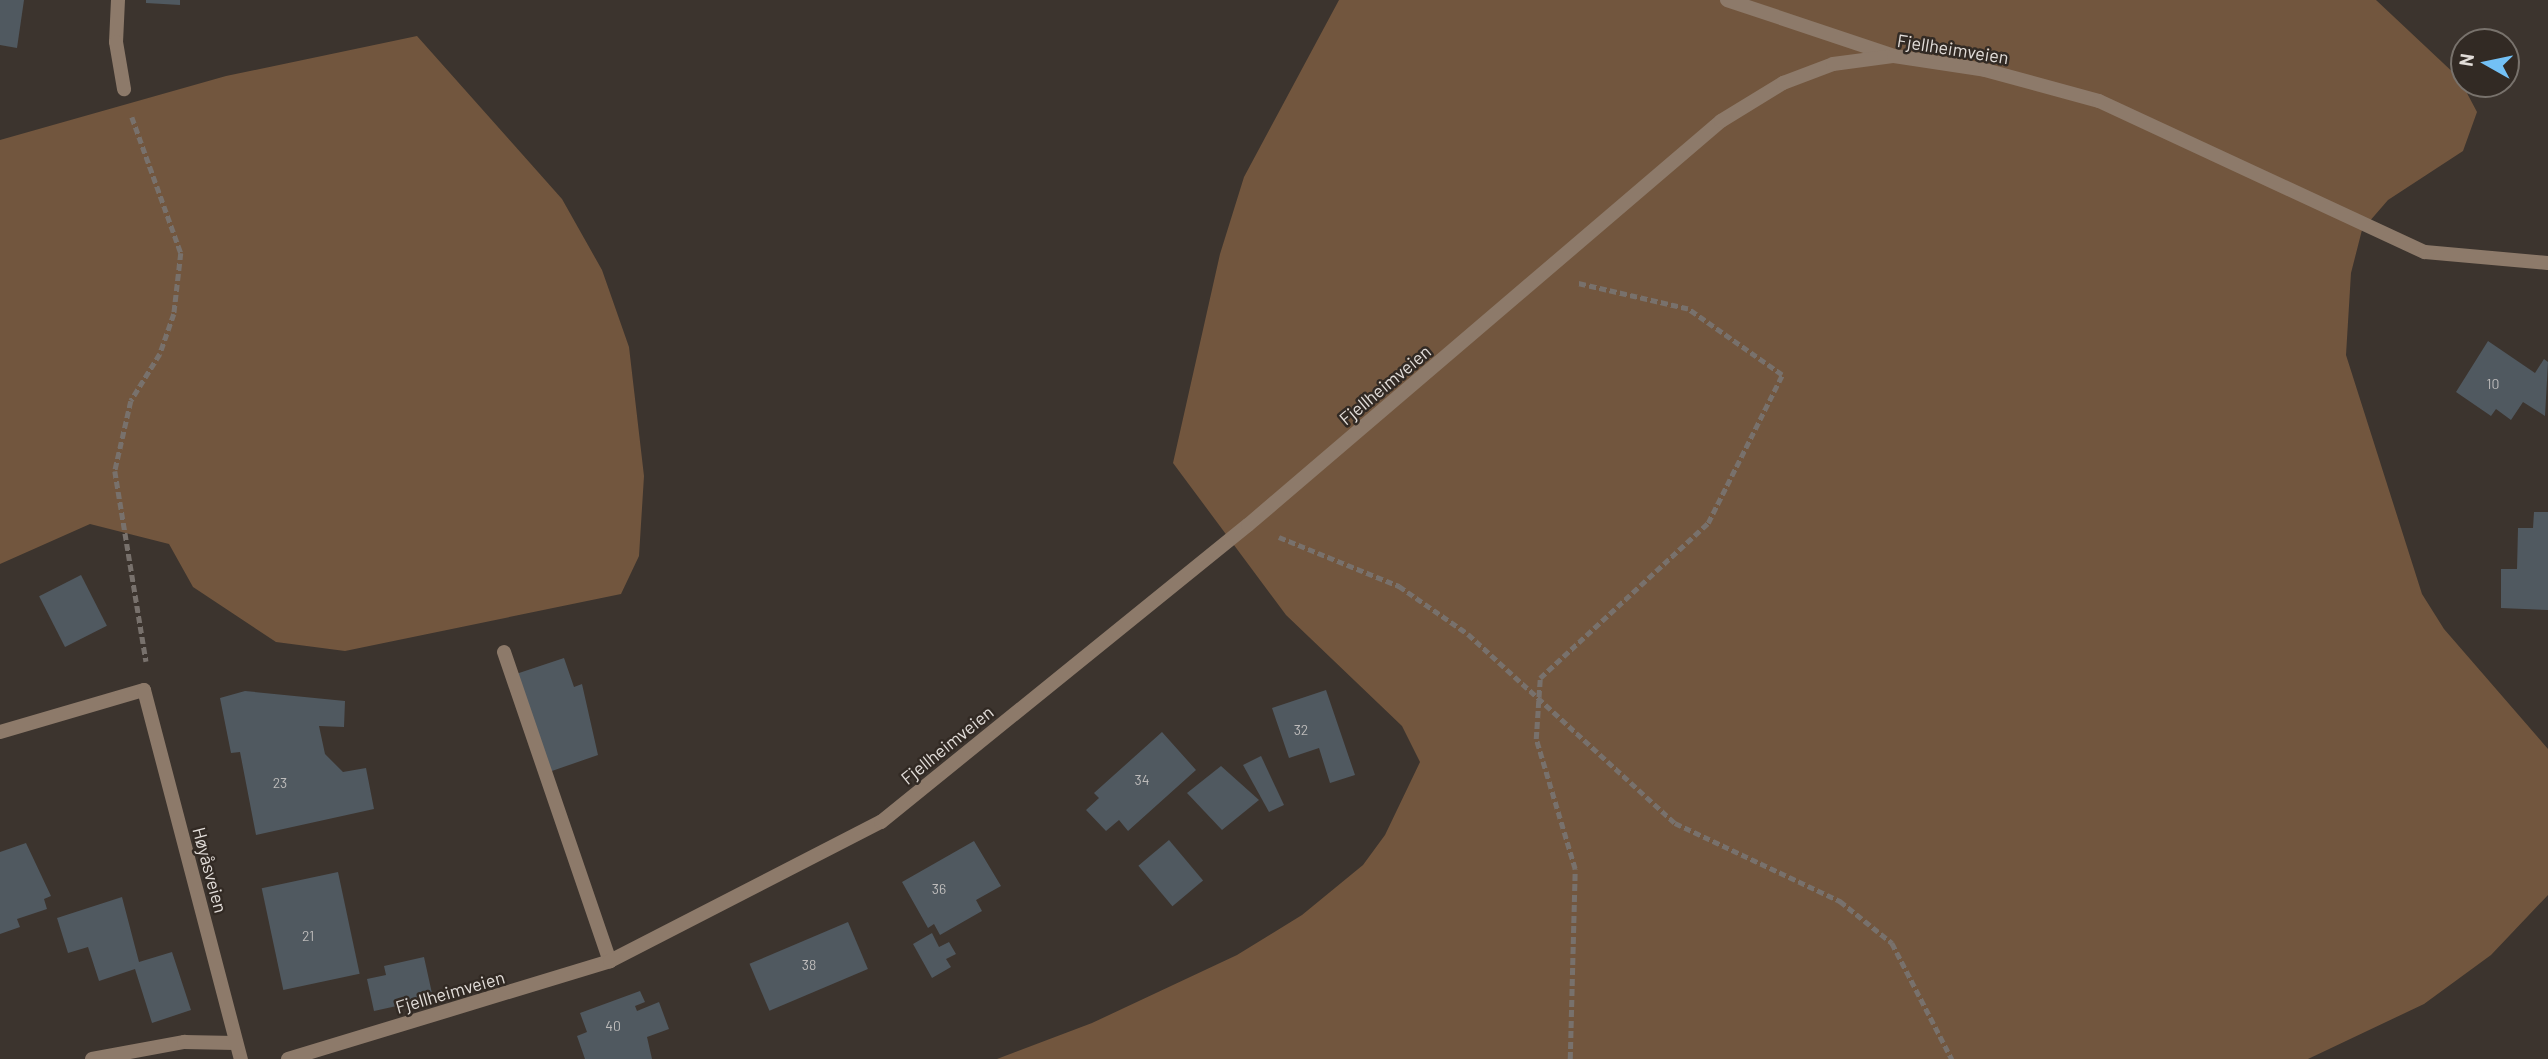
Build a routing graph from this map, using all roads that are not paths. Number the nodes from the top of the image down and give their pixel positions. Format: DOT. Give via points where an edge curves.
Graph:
graph roads {
  1 [pos="118,0"];
  2 [pos="1727,0"];
  3 [pos="1894,56"];
  4 [pos="124,89"];
  5 [pos="2548,263"];
  6 [pos="504,652"];
  7 [pos="0,732"];
  8 [pos="610,961"];
  9 [pos="235,1043"];
  10 [pos="92,1059"];
  11 [pos="241,1059"];
  12 [pos="288,1059"];
  1 -- 4 [label="street" via="116,42"];
  2 -- 3 [label="street"];
  3 -- 5 [label="street, Fjellheimveien" via="1985,70 2099,101 2425,252"];
  3 -- 8 [label="street, Fjellheimveien" via="1833,64 1783,83 1721,121 1248,526 881,822"];
  6 -- 8 [label="street"];
  7 -- 9 [label="street, Høyåsveien" via="144,691"];
  8 -- 12 [label="street, Fjellheimveien"];
  9 -- 10 [label="street" via="184,1042"];
  9 -- 11 [label="street, Høyåsveien"];
}
